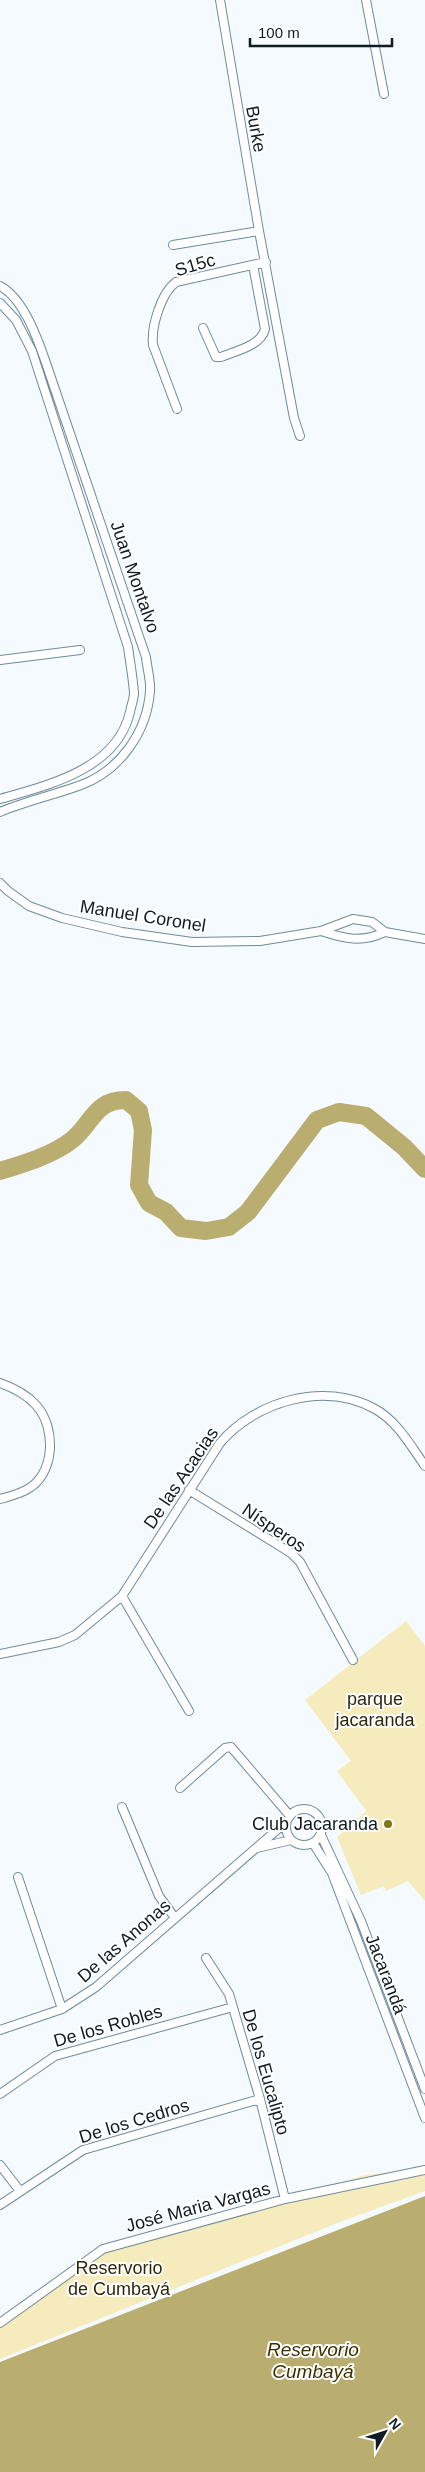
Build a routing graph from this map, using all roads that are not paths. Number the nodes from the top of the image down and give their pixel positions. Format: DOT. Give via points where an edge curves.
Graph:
graph roads {
  1 [pos="220,0"];
  2 [pos="366,0"];
  3 [pos="384,94"];
  4 [pos="259,231"];
  5 [pos="173,245"];
  6 [pos="266,262"];
  7 [pos="253,265"];
  8 [pos="0,286"];
  9 [pos="0,303"];
  10 [pos="203,328"];
  11 [pos="45,360"];
  12 [pos="36,363"];
  13 [pos="177,409"];
  14 [pos="300,436"];
  15 [pos="80,650"];
  16 [pos="0,660"];
  17 [pos="0,799"];
  18 [pos="0,812"];
  19 [pos="0,883"];
  20 [pos="322,931"];
  21 [pos="385,932"];
  22 [pos="425,939"];
  23 [pos="0,1383"];
  24 [pos="425,1466"];
  25 [pos="189,1490"];
  26 [pos="0,1499"];
  27 [pos="122,1596"];
  28 [pos="0,1654"];
  29 [pos="353,1660"];
  30 [pos="189,1711"];
  31 [pos="180,1788"];
  32 [pos="122,1806"];
  33 [pos="288,1819"];
  34 [pos="321,1835"];
  35 [pos="291,1840"];
  36 [pos="313,1843"];
  37 [pos="253,1850"];
  38 [pos="18,1877"];
  39 [pos="175,1918"];
  40 [pos="206,1958"];
  41 [pos="233,2007"];
  42 [pos="62,2009"];
  43 [pos="400,2024"];
  44 [pos="391,2027"];
  45 [pos="0,2030"];
  46 [pos="425,2089"];
  47 [pos="0,2094"];
  48 [pos="260,2099"];
  49 [pos="425,2118"];
  50 [pos="0,2164"];
  51 [pos="425,2170"];
  52 [pos="20,2191"];
  53 [pos="285,2199"];
  54 [pos="0,2205"];
  55 [pos="0,2323"];
  1 -- 4 [label="street, Burke"];
  2 -- 3 [label="street"];
  4 -- 5 [label="street"];
  4 -- 6 [label="street, Burke"];
  6 -- 7 [label="street, S15c"];
  6 -- 14 [label="street, Burke"];
  7 -- 10 [label="street" via="265,329 263,336 257,342 221,357 213,352"];
  7 -- 13 [label="street, S15c" via="176,282 169,290 153,326 152,336"];
  8 -- 11 [label="street, Juan Montalvo" via="22,309"];
  9 -- 12 [label="street, Juan Montalvo" via="16,320"];
  11 -- 12 [label="street"];
  11 -- 18 [label="street, Juan Montalvo" via="146,657 150,690 142,724 121,759 82,785"];
  12 -- 17 [label="street, Juan Montalvo" via="128,647 134,694 127,723 102,758 77,773"];
  15 -- 16 [label="street"];
  19 -- 20 [label="street, Manuel Coronel" via="29,906 70,920 192,942 260,941"];
  20 -- 21 [label="street, Manuel Coronel" via="346,939 364,939"];
  20 -- 21 [label="street, Manuel Coronel" via="352,919 372,922"];
  21 -- 22 [label="street, Manuel Coronel"];
  23 -- 26 [label="street" via="19,1390 36,1405 42,1414 51,1451 42,1476 27,1490"];
  24 -- 25 [label="street, De las Acacias" via="398,1428 375,1409 344,1397 312,1394 270,1407 231,1429"];
  25 -- 27 [label="street, De las Acacias"];
  25 -- 29 [label="street, Nísperos" via="291,1553 300,1562"];
  27 -- 28 [label="street, De las Acacias" via="67,1638"];
  27 -- 30 [label="street"];
  31 -- 33 [label="street" via="225,1748 231,1747"];
  32 -- 39 [label="street" via="153,1884"];
  33 -- 34 [label="street" via="302,1809 310,1809 316,1813 322,1827"];
  33 -- 35 [label="street"];
  33 -- 37 [label="street, De las Anonas"];
  34 -- 36 [label="street"];
  34 -- 43 [label="street, Jacarandá" via="361,1921"];
  35 -- 36 [label="street" via="301,1845"];
  35 -- 37 [label="street"];
  36 -- 44 [label="street, Jacarandá" via="332,1873"];
  37 -- 39 [label="street, De las Anonas"];
  38 -- 42 [label="street"];
  39 -- 42 [label="street, De las Anonas" via="96,1987"];
  40 -- 41 [label="street, De los Eucalipto" via="224,1984"];
  41 -- 47 [label="street, De los Robles" via="54,2056"];
  41 -- 48 [label="street, De los Eucalipto"];
  42 -- 45 [label="street, De las Anonas"];
  43 -- 44 [label="street"];
  43 -- 46 [label="street, Jacarandá"];
  44 -- 49 [label="street, Jacarandá"];
  48 -- 52 [label="street, De los Cedros" via="83,2150"];
  48 -- 53 [label="street, De los Eucalipto"];
  50 -- 52 [label="street"];
  51 -- 53 [label="street, José Maria Vargas"];
  52 -- 54 [label="street, De los Cedros"];
  53 -- 55 [label="street, José Maria Vargas" via="103,2249"];
}
